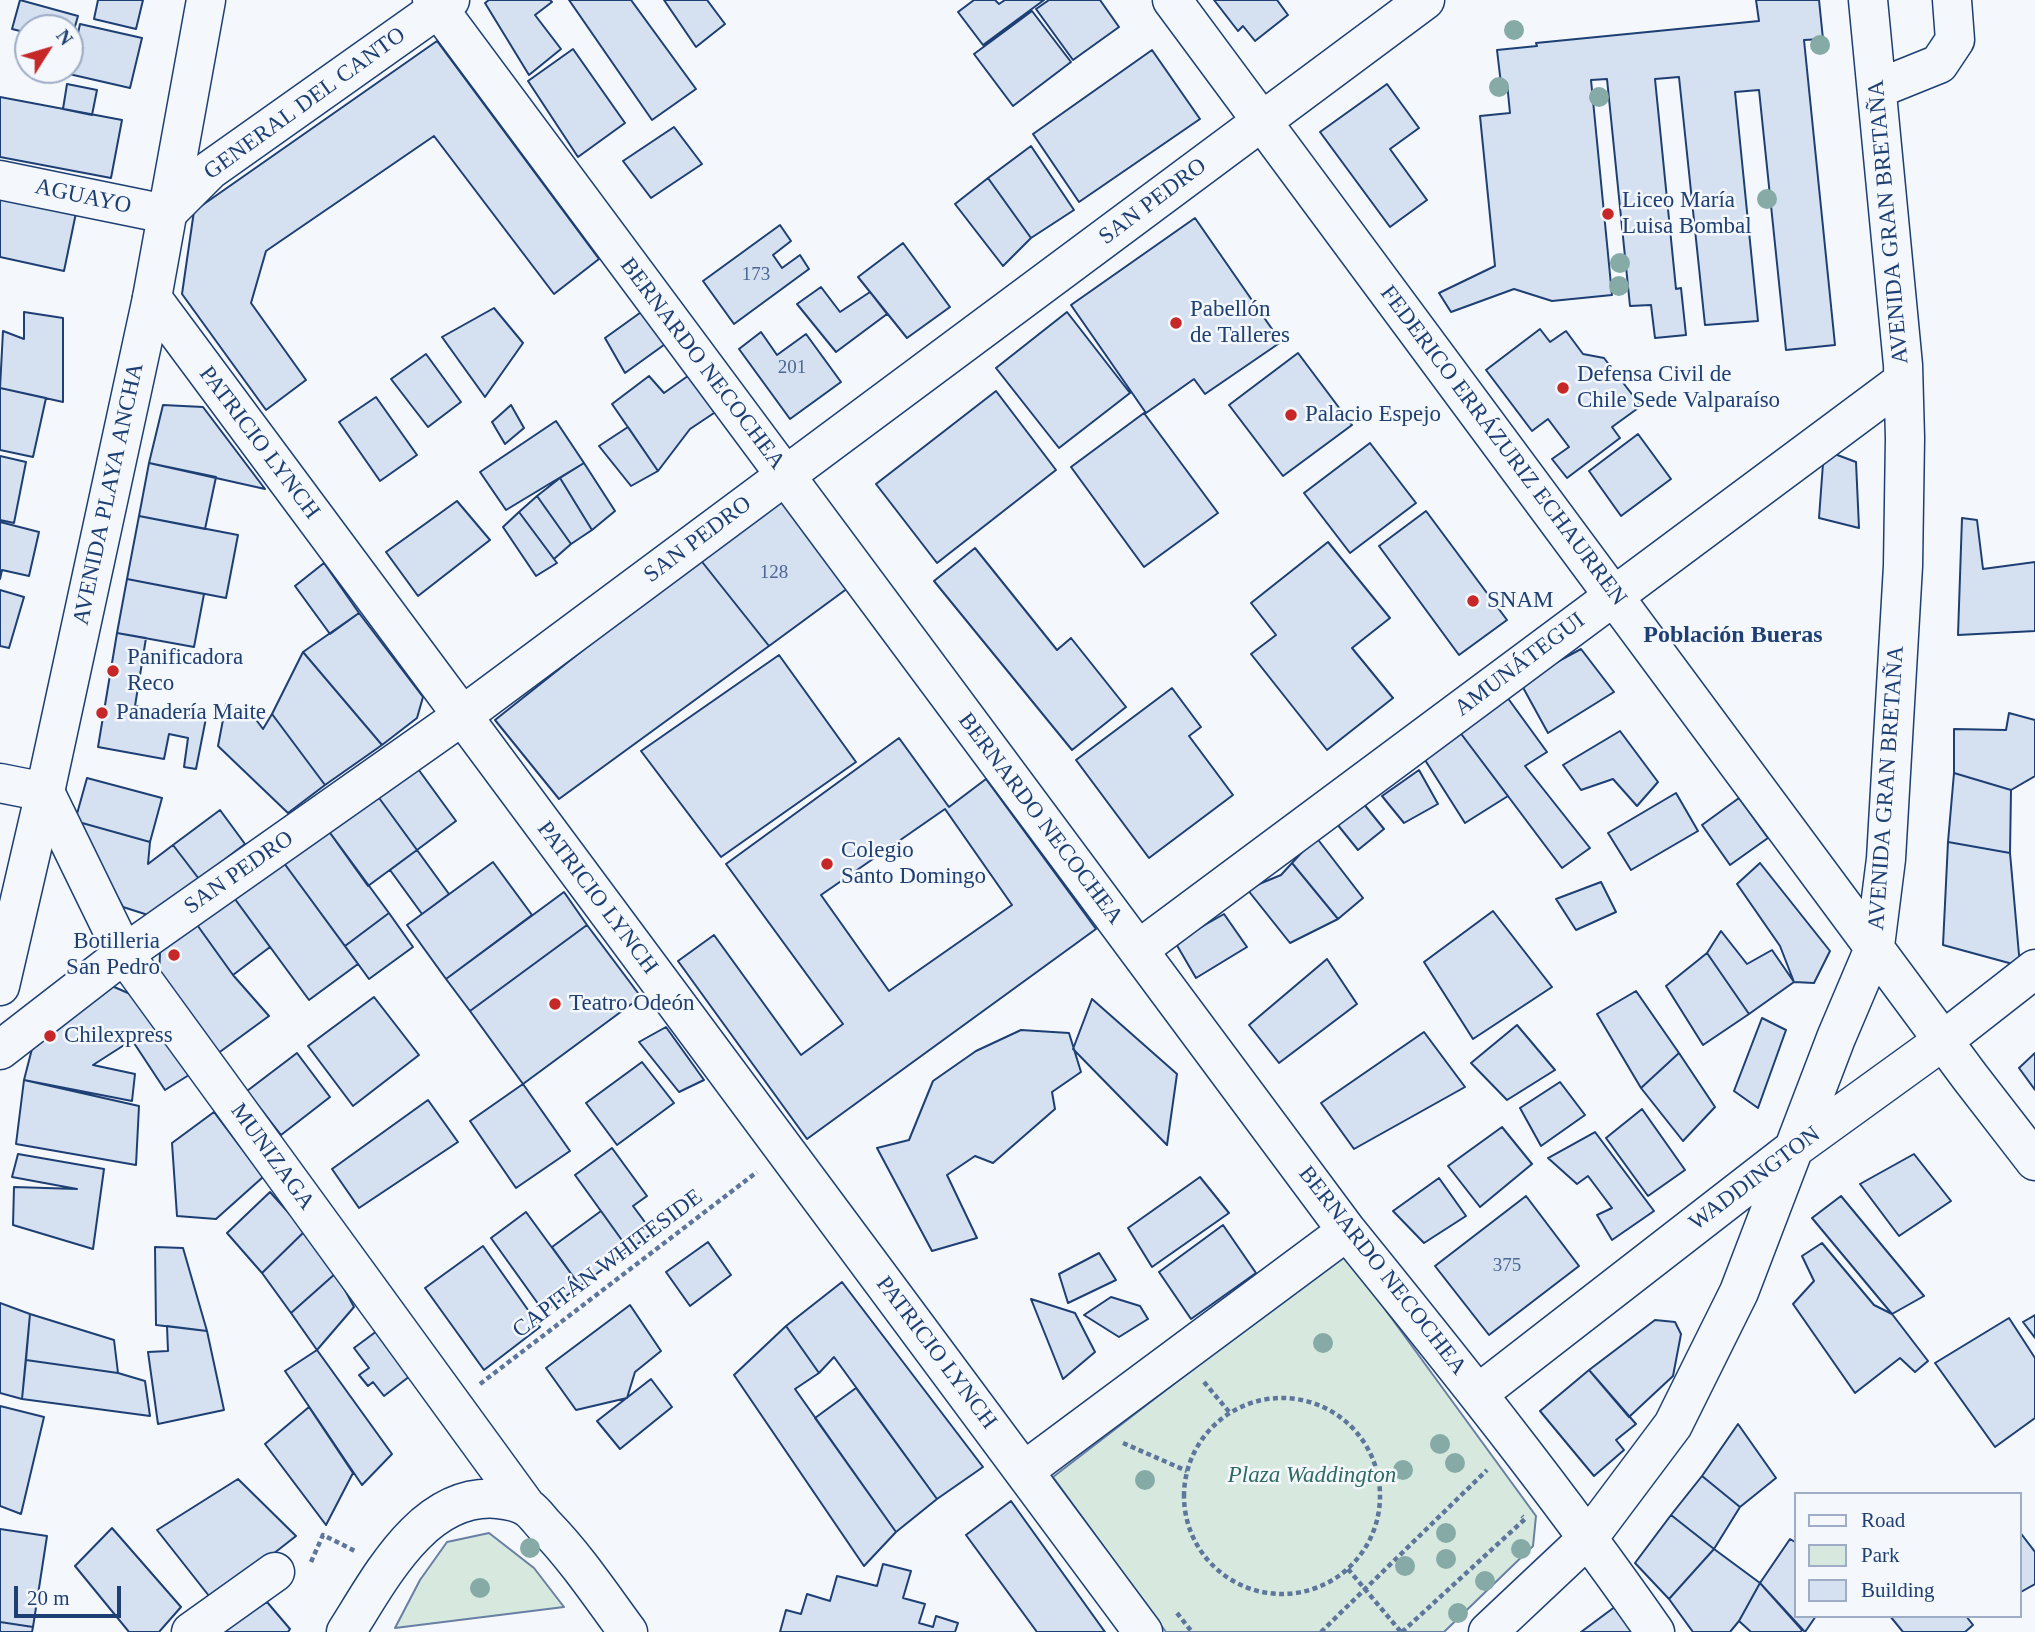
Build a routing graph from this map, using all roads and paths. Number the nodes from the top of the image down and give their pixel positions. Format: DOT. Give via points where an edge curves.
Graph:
graph roads {
  1 [pos="206,0"];
  2 [pos="1172,0"];
  3 [pos="1425,0"];
  4 [pos="1868,0"];
  5 [pos="1952,0"];
  6 [pos="440,3"];
  7 [pos="1877,89"];
  8 [pos="1262,121"];
  9 [pos="0,180"];
  10 [pos="166,214"];
  11 [pos="152,298"];
  12 [pos="1903,381"];
  13 [pos="785,475"];
  14 [pos="1614,596"];
  15 [pos="462,716"];
  16 [pos="0,783"];
  17 [pos="45,792"];
  18 [pos="1875,946"];
  19 [pos="1138,950"];
  20 [pos="124,954"];
  21 [pos="2035,970"];
  22 [pos="0,986"];
  23 [pos="1944,1040"];
  24 [pos="0,1050"];
  25 [pos="1796,1147"];
  26 [pos="785,1151"];
  27 [pos="2035,1161"];
  28 [pos="1347,1231"];
  29 [pos="1479,1393"];
  30 [pos="453,1404"];
  31 [pos="1113,1439"];
  32 [pos="1479,1459"];
  33 [pos="1487,1470"];
  34 [pos="1024,1471"];
  35 [pos="1186,1471"];
  36 [pos="1495,1480"];
  37 [pos="527,1506"];
  38 [pos="1517,1509"];
  39 [pos="1589,1537"];
  40 [pos="387,1567"];
  41 [pos="1348,1569"];
  42 [pos="275,1573"];
  43 [pos="1365,1589"];
  44 [pos="191,1632"];
  45 [pos="346,1632"];
  46 [pos="628,1632"];
  47 [pos="1143,1632"];
  48 [pos="1321,1632"];
  49 [pos="1401,1632"];
  50 [pos="1488,1632"];
  51 [pos="1655,1632"];
  1 -- 10 [label="street, AVENIDA PLAYA ANCHA"];
  2 -- 8 [label="street, FEDERICO ERRÁZURIZ ECHAURREN"];
  3 -- 8 [label="street, SAN PEDRO"];
  4 -- 7 [label="street, AVENIDA GRAN BRETAÑA"];
  5 -- 7 [label="street" via="1955,40 1939,64"];
  6 -- 10 [label="street, GENERAL DEL CANTO" via="210,170"];
  6 -- 13 [label="street, BERNARDO NECOCHEA"];
  7 -- 12 [label="street, AVENIDA GRAN BRETAÑA"];
  8 -- 13 [label="street, SAN PEDRO"];
  8 -- 14 [label="street, FEDERICO ERRÁZURIZ ECHAURREN"];
  9 -- 10 [label="street, AGUAYO"];
  10 -- 11 [label="street, AVENIDA PLAYA ANCHA"];
  11 -- 15 [label="street, PATRICIO LYNCH"];
  11 -- 17 [label="street, AVENIDA PLAYA ANCHA"];
  12 -- 14 [label="street, AMUNÁTEGUI"];
  12 -- 18 [label="street, AVENIDA GRAN BRETAÑA" via="1903,566 1886,859"];
  13 -- 15 [label="street, SAN PEDRO"];
  13 -- 19 [label="street, BERNARDO NECOCHEA"];
  14 -- 18 [label="street, FEDERICO ERRÁZURIZ ECHAURREN"];
  14 -- 19 [label="street, AMUNÁTEGUI"];
  15 -- 20 [label="street, SAN PEDRO"];
  15 -- 26 [label="street, PATRICIO LYNCH"];
  16 -- 17 [label="street"];
  17 -- 20 [label="street, MUNIZAGA"];
  17 -- 22 [label="street, AVENIDA PLAYA ANCHA"];
  18 -- 23 [label="street, FEDERICO ERRÁZURIZ ECHAURREN"];
  18 -- 25 [label="street, AVENIDA GRAN BRETAÑA"];
  19 -- 28 [label="street, BERNARDO NECOCHEA"];
  20 -- 24 [label="street, SAN PEDRO"];
  20 -- 30 [label="street, MUNIZAGA"];
  21 -- 23 [label="street, WADDINGTON"];
  23 -- 25 [label="street, WADDINGTON"];
  23 -- 27 [label="street, FEDERICO ERRÁZURIZ ECHAURREN"];
  25 -- 29 [label="street, WADDINGTON"];
  25 -- 39 [label="street, AVENIDA GRAN BRETAÑA" via="1739,1292 1673,1425"];
  26 -- 30 [label="path, CAPITÁN WHITESIDE"];
  26 -- 34 [label="street, PATRICIO LYNCH"];
  28 -- 29 [label="street, BERNARDO NECOCHEA"];
  28 -- 34 [label="street"];
  29 -- 39 [label="street, BERNARDO NECOCHEA"];
  30 -- 37 [label="street, MUNIZAGA"];
  31 -- 35 [label="path"];
  32 -- 33 [label="path"];
  33 -- 36 [label="path"];
  33 -- 43 [label="path"];
  34 -- 47 [label="street, PATRICIO LYNCH"];
  35 -- 41 [label="path" via="1184,1503 1191,1535 1209,1562 1234,1582 1265,1593 1299,1594 1330,1583"];
  35 -- 41 [label="path" via="1199,1441 1221,1418 1249,1402 1280,1396 1312,1401 1341,1416 1364,1440 1378,1470 1381,1503 1374,1535"];
  37 -- 40 [label="street" via="489,1499 453,1506 423,1527"];
  37 -- 46 [label="street" via="559,1540"];
  38 -- 49 [label="path" via="1525,1519"];
  39 -- 50 [label="street, AVENIDA GRAN BRETAÑA"];
  39 -- 51 [label="street, BERNARDO NECOCHEA"];
  40 -- 42 [label="path" via="323,1535 308,1569"];
  40 -- 45 [label="street"];
  41 -- 43 [label="path"];
  42 -- 44 [label="street"];
  43 -- 48 [label="path"];
  43 -- 49 [label="path"];
}
